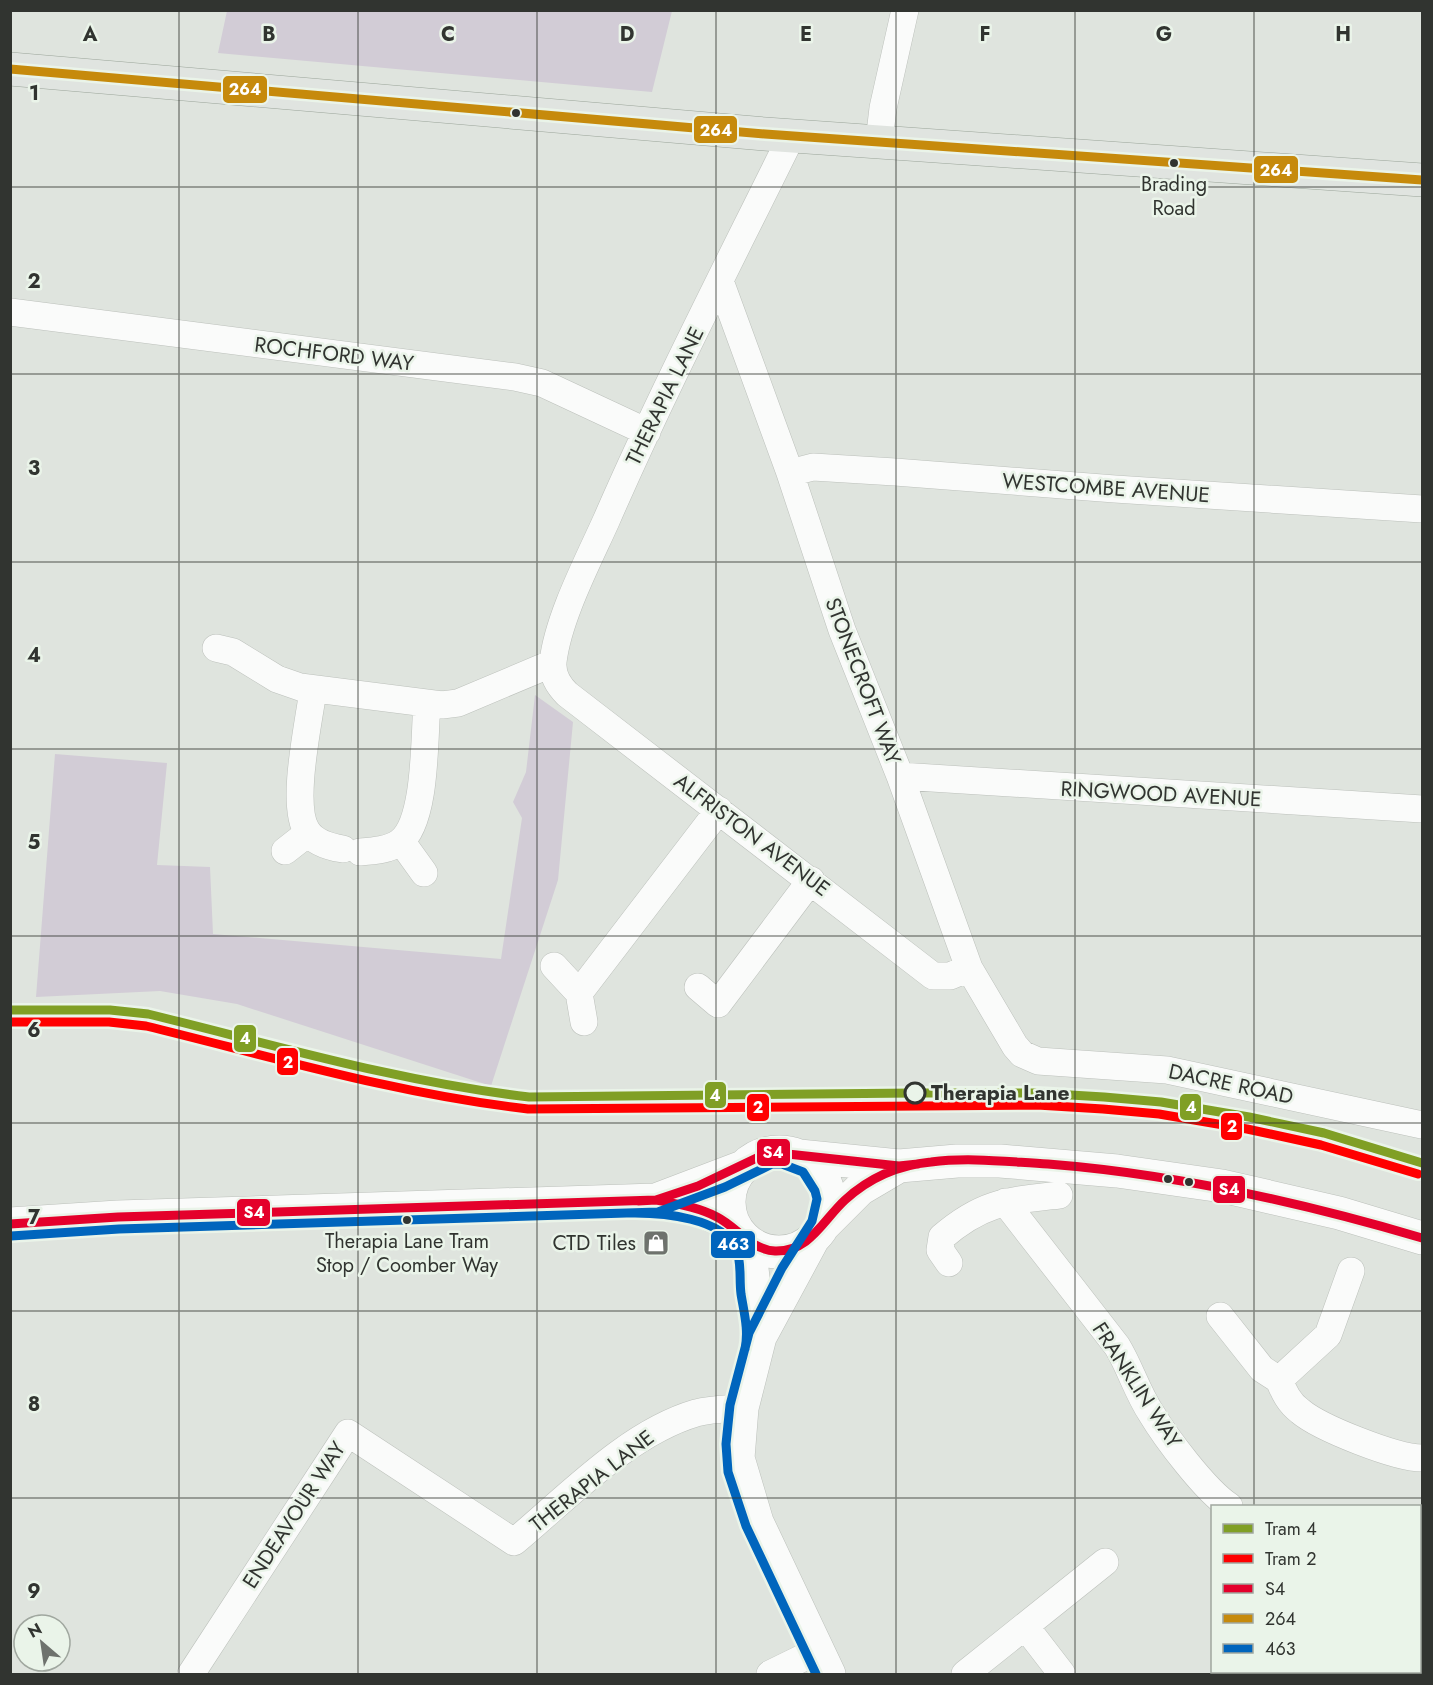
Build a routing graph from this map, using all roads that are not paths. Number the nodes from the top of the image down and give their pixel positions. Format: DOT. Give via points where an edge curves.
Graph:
graph roads {
  1 [pos="905,10"];
  2 [pos="10,69"];
  3 [pos="792,135"];
  4 [pos="879,142"];
  5 [pos="1422,180"];
  6 [pos="720,281"];
  7 [pos="10,312"];
  8 [pos="647,432"];
  9 [pos="790,473"];
  10 [pos="1422,509"];
  11 [pos="216,648"];
  12 [pos="553,663"];
  13 [pos="313,690"];
  14 [pos="427,704"];
  15 [pos="900,776"];
  16 [pos="1422,809"];
  17 [pos="719,810"];
  18 [pos="308,833"];
  19 [pos="401,841"];
  20 [pos="285,851"];
  21 [pos="424,873"];
  22 [pos="811,880"];
  23 [pos="554,966"];
  24 [pos="969,968"];
  25 [pos="698,987"];
  26 [pos="579,993"];
  27 [pos="584,1022"];
  28 [pos="1038,1061"];
  29 [pos="1422,1125"];
  30 [pos="799,1156"];
  31 [pos="899,1166"];
  32 [pos="743,1167"];
  33 [pos="1059,1195"];
  34 [pos="656,1200"];
  35 [pos="1005,1202"];
  36 [pos="10,1224"];
  37 [pos="818,1231"];
  38 [pos="741,1234"];
  39 [pos="1422,1238"];
  40 [pos="949,1263"];
  41 [pos="1351,1271"];
  42 [pos="1220,1316"];
  43 [pos="760,1337"];
  44 [pos="1279,1380"];
  45 [pos="742,1408"];
  46 [pos="1422,1458"];
  47 [pos="1227,1505"];
  48 [pos="514,1542"];
  49 [pos="1105,1562"];
  50 [pos="1025,1626"];
  51 [pos="823,1663"];
  52 [pos="191,1674"];
  53 [pos="770,1674"];
  54 [pos="965,1674"];
  55 [pos="1062,1674"];
  1 -- 4 [label="street"];
  2 -- 3 [label="main road"];
  3 -- 4 [label="main road"];
  3 -- 6 [label="street, THERAPIA LANE"];
  4 -- 5 [label="main road"];
  6 -- 8 [label="street, THERAPIA LANE"];
  6 -- 9 [label="street, STONECROFT WAY"];
  7 -- 8 [label="street, ROCHFORD WAY" via="515,377 542,383"];
  8 -- 12 [label="street, THERAPIA LANE" via="579,582"];
  9 -- 10 [label="street, WESTCOMBE AVENUE" via="813,467 871,470"];
  9 -- 15 [label="street, STONECROFT WAY" via="842,630"];
  11 -- 13 [label="street" via="247,658 288,684"];
  12 -- 14 [label="street" via="458,703"];
  12 -- 17 [label="street, ALFRISTON AVENUE" via="557,682 567,694"];
  13 -- 14 [label="street"];
  13 -- 18 [label="street" via="299,796 299,809"];
  14 -- 19 [label="street" via="417,808 410,830"];
  15 -- 16 [label="street, RINGWOOD AVENUE"];
  15 -- 24 [label="street, STONECROFT WAY"];
  17 -- 22 [label="street, ALFRISTON AVENUE"];
  17 -- 26 [label="street"];
  18 -- 19 [label="street" via="330,847 352,851 376,851"];
  18 -- 20 [label="street"];
  19 -- 21 [label="street"];
  22 -- 24 [label="street, ALFRISTON AVENUE" via="933,976 950,976"];
  22 -- 25 [label="street" via="718,1004"];
  23 -- 26 [label="street"];
  24 -- 28 [label="street, STONECROFT WAY" via="1015,1046"];
  26 -- 27 [label="street"];
  28 -- 29 [label="street, DACRE ROAD" via="1167,1070"];
  30 -- 31 [label="street"];
  30 -- 32 [label="street" via="769,1152"];
  30 -- 37 [label="street" via="811,1164 826,1186 827,1213"];
  31 -- 37 [label="street" via="860,1189"];
  31 -- 39 [label="street" via="1000,1161 1117,1171 1234,1189 1339,1213"];
  32 -- 34 [label="street"];
  32 -- 38 [label="street" via="729,1192 729,1206"];
  33 -- 35 [label="street"];
  34 -- 36 [label="street"];
  34 -- 38 [label="street" via="700,1210"];
  35 -- 40 [label="street" via="966,1216 942,1237 940,1250"];
  35 -- 47 [label="street, FRANKLIN WAY" via="1117,1346 1150,1412"];
  37 -- 38 [label="street" via="801,1246 787,1251 758,1247"];
  37 -- 43 [label="street"];
  38 -- 43 [label="street" via="750,1252"];
  41 -- 44 [label="street" via="1328,1335"];
  42 -- 44 [label="street" via="1262,1369"];
  43 -- 45 [label="street"];
  44 -- 46 [label="street" via="1287,1398 1312,1420 1396,1454"];
  45 -- 48 [label="street, THERAPIA LANE" via="696,1413 650,1433"];
  45 -- 51 [label="street" via="738,1458 747,1496"];
  48 -- 52 [label="street, ENDEAVOUR WAY" via="348,1433"];
  49 -- 50 [label="street"];
  50 -- 54 [label="street"];
  50 -- 55 [label="street"];
  51 -- 53 [label="street"];
}
